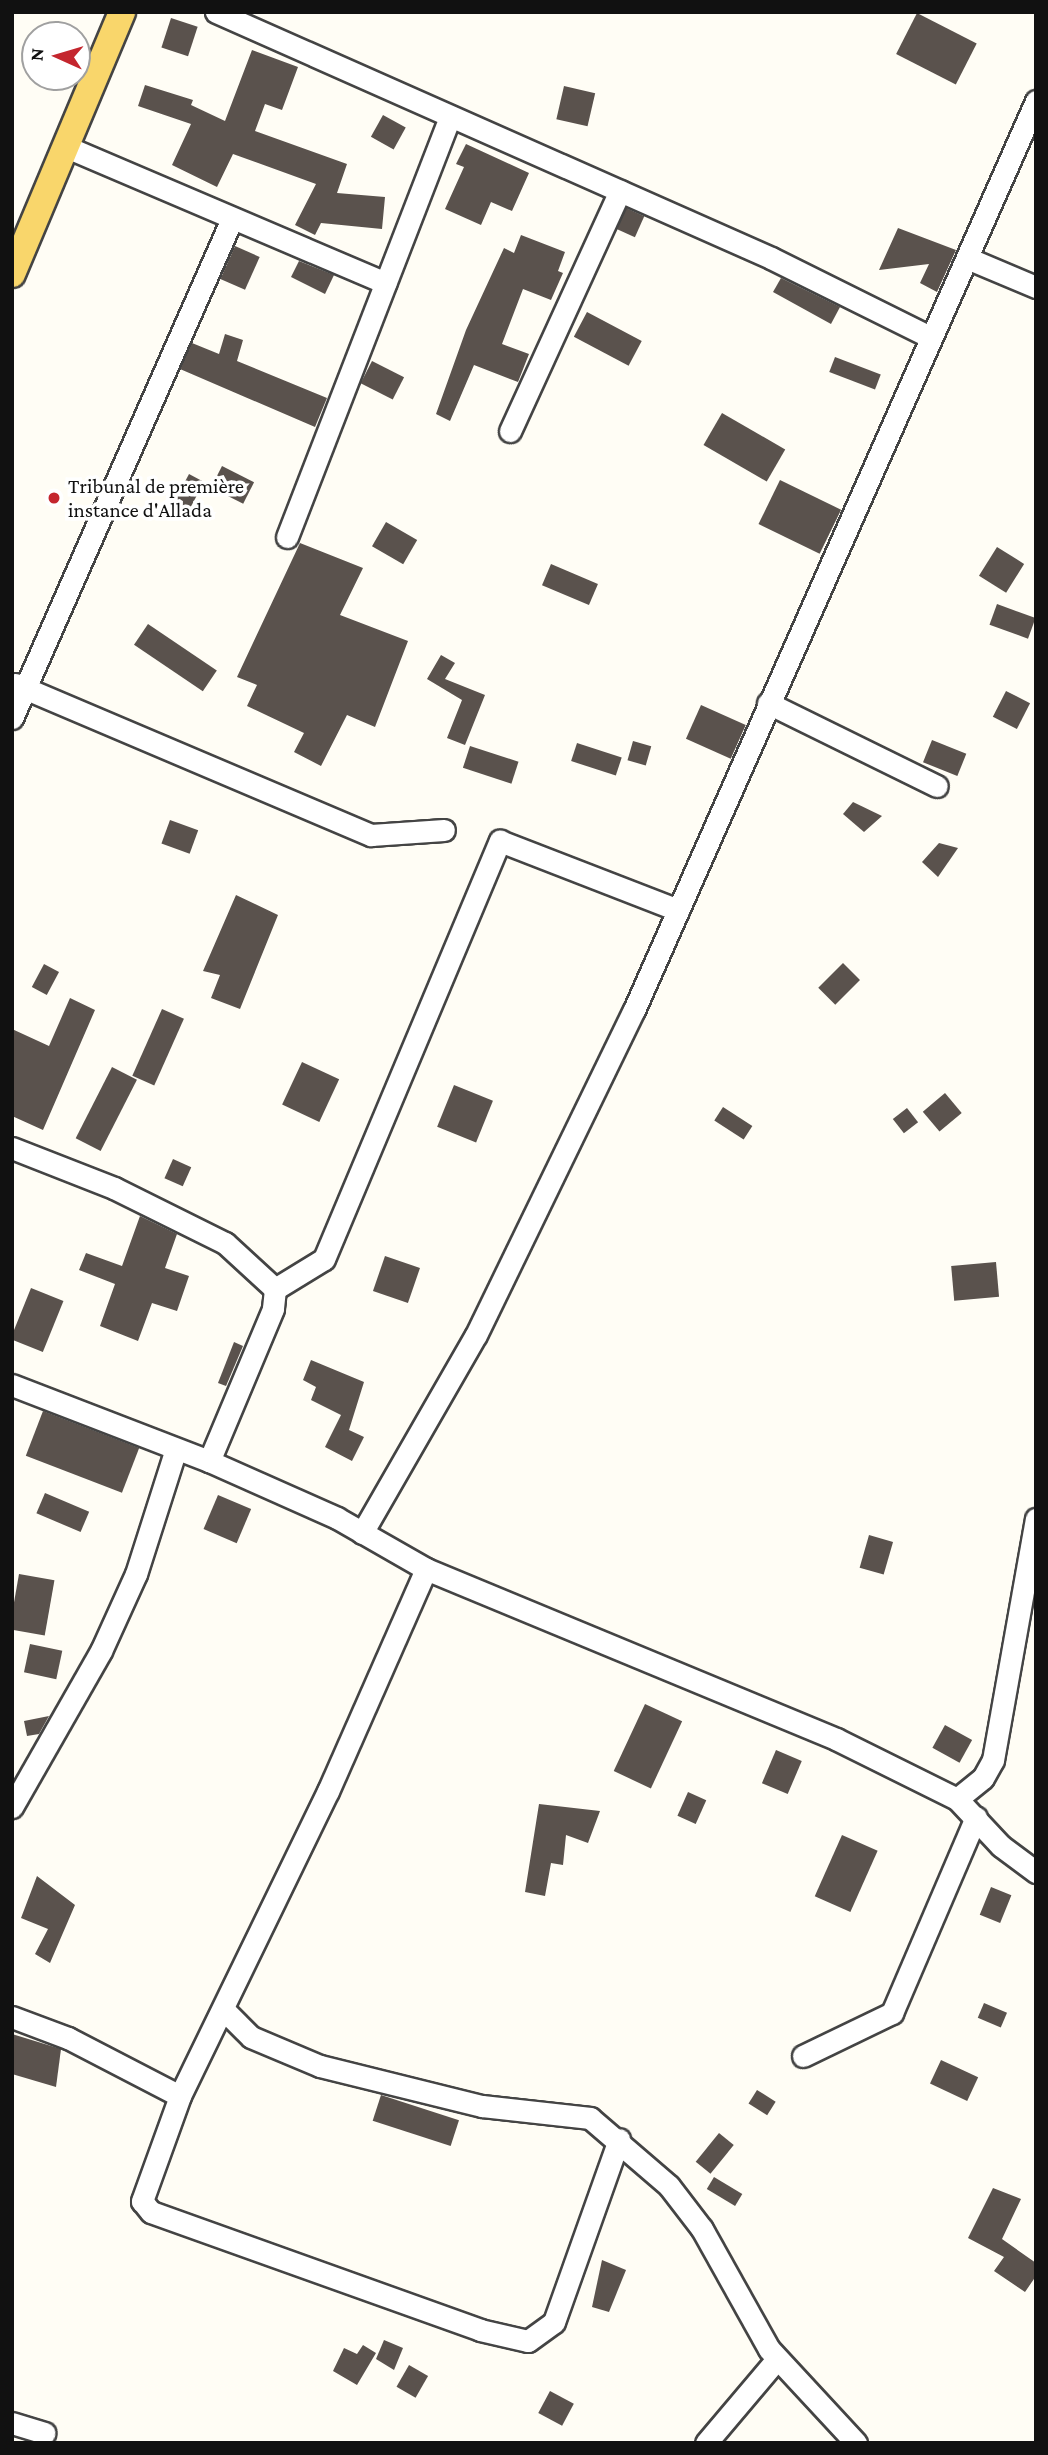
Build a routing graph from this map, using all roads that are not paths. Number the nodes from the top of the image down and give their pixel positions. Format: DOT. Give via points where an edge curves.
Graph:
graph roads {
  1 [pos="122,12"];
  2 [pos="216,12"];
  3 [pos="1036,100"];
  4 [pos="450,116"];
  5 [pos="69,148"];
  6 [pos="620,191"];
  7 [pos="231,221"];
  8 [pos="967,258"];
  9 [pos="12,274"];
  10 [pos="385,283"];
  11 [pos="1036,287"];
  12 [pos="928,336"];
  13 [pos="510,431"];
  14 [pos="287,537"];
  15 [pos="19,686"];
  16 [pos="768,703"];
  17 [pos="12,718"];
  18 [pos="937,786"];
  19 [pos="444,830"];
  20 [pos="678,910"];
  21 [pos="12,1147"];
  22 [pos="275,1289"];
  23 [pos="12,1385"];
  24 [pos="176,1449"];
  25 [pos="209,1461"];
  26 [pos="1036,1520"];
  27 [pos="362,1533"];
  28 [pos="426,1569"];
  29 [pos="957,1799"];
  30 [pos="12,1807"];
  31 [pos="976,1816"];
  32 [pos="1036,1872"];
  33 [pos="224,2010"];
  34 [pos="12,2017"];
  35 [pos="803,2056"];
  36 [pos="180,2096"];
  37 [pos="619,2139"];
  38 [pos="777,2359"];
  39 [pos="12,2423"];
  40 [pos="44,2433"];
  41 [pos="706,2443"];
  42 [pos="856,2443"];
  1 -- 5 [label="main road"];
  2 -- 4 [label="street"];
  3 -- 8 [label="street"];
  4 -- 6 [label="street"];
  4 -- 10 [label="street"];
  5 -- 7 [label="street"];
  5 -- 9 [label="main road"];
  6 -- 12 [label="street"];
  6 -- 13 [label="street"];
  7 -- 10 [label="street"];
  7 -- 15 [label="street"];
  8 -- 11 [label="street"];
  8 -- 12 [label="street"];
  10 -- 14 [label="street"];
  12 -- 16 [label="street"];
  15 -- 17 [label="street"];
  15 -- 19 [label="street" via="371,835"];
  16 -- 18 [label="street"];
  16 -- 20 [label="street"];
  20 -- 22 [label="street" via="500,841 324,1259"];
  20 -- 27 [label="street" via="476,1335"];
  21 -- 22 [label="street" via="114,1188 225,1243"];
  22 -- 25 [label="street" via="273,1309"];
  23 -- 24 [label="street"];
  24 -- 25 [label="street"];
  24 -- 30 [label="street" via="136,1574 101,1651"];
  25 -- 27 [label="street"];
  26 -- 29 [label="street" via="993,1760 984,1778"];
  27 -- 28 [label="street"];
  28 -- 29 [label="street" via="836,1739"];
  28 -- 33 [label="street"];
  29 -- 31 [label="street"];
  31 -- 32 [label="street" via="1001,1846"];
  31 -- 35 [label="street" via="892,2013"];
  33 -- 36 [label="street"];
  33 -- 37 [label="street" via="251,2038 280,2053 482,2106 576,2113"];
  34 -- 36 [label="street" via="68,2038"];
  36 -- 37 [label="street" via="142,2191 142,2201 151,2213 480,2330 527,2341 554,2322"];
  37 -- 38 [label="street" via="669,2186 702,2229"];
  38 -- 41 [label="street"];
  38 -- 42 [label="street"];
  39 -- 40 [label="street"];
}
